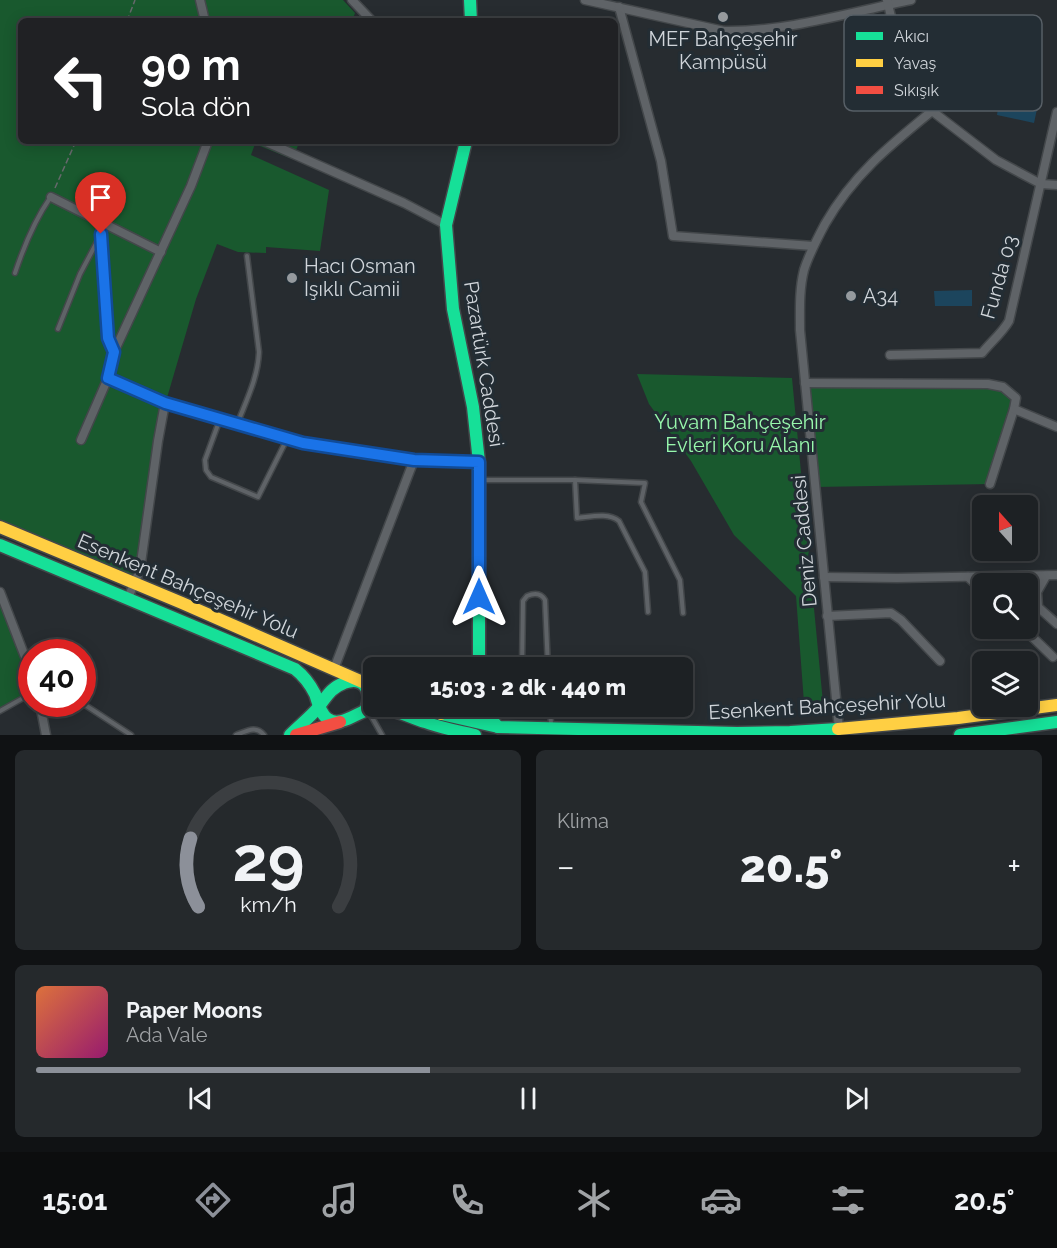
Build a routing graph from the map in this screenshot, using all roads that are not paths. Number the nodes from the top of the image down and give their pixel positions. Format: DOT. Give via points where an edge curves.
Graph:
graph roads {
  1 [pos="200,0"];
  2 [pos="352,0"];
  3 [pos="470,0"];
  4 [pos="585,0"];
  5 [pos="911,0"];
  6 [pos="887,2"];
  7 [pos="613,4"];
  8 [pos="204,18"];
  9 [pos="369,18"];
  10 [pos="471,18"];
  11 [pos="618,20"];
  12 [pos="932,111"];
  13 [pos="1057,112"];
  14 [pos="207,144"];
  15 [pos="271,144"];
  16 [pos="465,144"];
  17 [pos="1041,184"];
  18 [pos="1057,185"];
  19 [pos="51,197"];
  20 [pos="105,224"];
  21 [pos="446,225"];
  22 [pos="101,234"];
  23 [pos="813,246"];
  24 [pos="161,252"];
  25 [pos="247,256"];
  26 [pos="15,273"];
  27 [pos="58,329"];
  28 [pos="114,352"];
  29 [pos="890,355"];
  30 [pos="108,378"];
  31 [pos="805,383"];
  32 [pos="165,403"];
  33 [pos="1014,409"];
  34 [pos="220,418"];
  35 [pos="238,423"];
  36 [pos="1057,427"];
  37 [pos="287,438"];
  38 [pos="81,440"];
  39 [pos="414,460"];
  40 [pos="479,462"];
  41 [pos="479,480"];
  42 [pos="575,480"];
  43 [pos="990,484"];
  44 [pos="0,527"];
  45 [pos="0,545"];
  46 [pos="1057,575"];
  47 [pos="1046,576"];
  48 [pos="824,577"];
  49 [pos="968,577"];
  50 [pos="972,581"];
  51 [pos="135,583"];
  52 [pos="0,592"];
  53 [pos="128,598"];
  54 [pos="648,612"];
  55 [pos="683,613"];
  56 [pos="827,616"];
  57 [pos="1057,624"];
  58 [pos="18,639"];
  59 [pos="1034,639"];
  60 [pos="479,657"];
  61 [pos="522,657"];
  62 [pos="548,657"];
  63 [pos="1053,657"];
  64 [pos="940,661"];
  65 [pos="334,669"];
  66 [pos="361,682"];
  67 [pos="18,701"];
  68 [pos="1057,705"];
  69 [pos="320,707"];
  70 [pos="0,711"];
  71 [pos="363,711"];
  72 [pos="96,712"];
  73 [pos="43,717"];
  74 [pos="371,717"];
  75 [pos="412,717"];
  76 [pos="451,717"];
  77 [pos="489,717"];
  78 [pos="550,717"];
  79 [pos="344,721"];
  80 [pos="1057,723"];
  81 [pos="498,727"];
  82 [pos="551,729"];
  83 [pos="318,732"];
  84 [pos="839,732"];
  85 [pos="46,735"];
  86 [pos="131,735"];
  87 [pos="236,735"];
  88 [pos="264,735"];
  89 [pos="290,735"];
  90 [pos="296,735"];
  91 [pos="382,735"];
  92 [pos="475,735"];
  93 [pos="960,735"];
  1 -- 8 [label="street"];
  2 -- 9 [label="street"];
  3 -- 10 [label="main road"];
  4 -- 7 [label="street"];
  5 -- 6 [label="street"];
  6 -- 7 [label="street" via="786,26 741,31 724,31"];
  11 -- 23 [label="street" via="662,161 674,236"];
  12 -- 17 [label="street" via="996,160"];
  12 -- 23 [label="street, Deniz Caddesi" via="860,174 834,208"];
  13 -- 17 [label="street, Funda 03"];
  14 -- 24 [label="street"];
  15 -- 21 [label="street"];
  16 -- 21 [label="main road, Pazartürk Caddesi"];
  17 -- 18 [label="street"];
  17 -- 29 [label="street, Funda 03" via="1003,331 982,353"];
  19 -- 20 [label="street"];
  19 -- 26 [label="lane" via="27,238"];
  20 -- 22 [label="street"];
  20 -- 24 [label="street"];
  21 -- 40 [label="main road, Pazartürk Caddesi" via="453,309 473,407"];
  22 -- 27 [label="lane"];
  22 -- 28 [label="street" via="108,338"];
  23 -- 31 [label="street, Deniz Caddesi" via="800,296"];
  24 -- 28 [label="street"];
  25 -- 35 [label="lane" via="258,362 254,384"];
  28 -- 30 [label="street"];
  30 -- 32 [label="street"];
  30 -- 38 [label="street"];
  31 -- 33 [label="street" via="988,384 1003,387 1016,398"];
  31 -- 48 [label="street, Deniz Caddesi"];
  32 -- 34 [label="street"];
  32 -- 51 [label="street"];
  33 -- 36 [label="street"];
  33 -- 43 [label="street"];
  34 -- 35 [label="street"];
  34 -- 37 [label="lane" via="204,460 206,470 211,477 258,497"];
  35 -- 37 [label="street"];
  37 -- 39 [label="street"];
  39 -- 40 [label="street"];
  39 -- 65 [label="street"];
  40 -- 41 [label="main road, Pazartürk Caddesi"];
  41 -- 42 [label="lane"];
  41 -- 60 [label="main road, Pazartürk Caddesi"];
  42 -- 54 [label="lane" via="578,518 609,516 619,521 643,566"];
  42 -- 55 [label="lane" via="645,483 641,502 680,580"];
  44 -- 51 [label="main road, Esenkent Bahçeşehir Yolu"];
  45 -- 53 [label="main road, Esenkent Bahçeşehir Yolu"];
  46 -- 47 [label="street"];
  47 -- 49 [label="street"];
  47 -- 57 [label="street" via="1037,592 1038,607"];
  48 -- 49 [label="street"];
  48 -- 56 [label="street, Deniz Caddesi"];
  49 -- 50 [label="street"];
  51 -- 53 [label="street"];
  51 -- 65 [label="main road, Esenkent Bahçeşehir Yolu"];
  52 -- 58 [label="street"];
  53 -- 69 [label="main road, Esenkent Bahçeşehir Yolu" via="295,669 308,680"];
  56 -- 64 [label="street" via="891,613"];
  56 -- 84 [label="street, Deniz Caddesi"];
  59 -- 63 [label="street"];
  61 -- 62 [label="lane" via="524,601 530,594 537,594 545,600"];
  65 -- 66 [label="main road, Esenkent Bahçeşehir Yolu"];
  66 -- 69 [label="main road" via="338,685"];
  67 -- 70 [label="lane"];
  68 -- 84 [label="main road, Esenkent Bahçeşehir Yolu"];
  69 -- 79 [label="main road" via="327,719"];
  69 -- 89 [label="main road"];
  71 -- 79 [label="main road"];
  72 -- 86 [label="lane"];
  73 -- 85 [label="street"];
  74 -- 91 [label="lane"];
  75 -- 92 [label="main road"];
  76 -- 81 [label="main road, Esenkent Bahçeşehir Yolu"];
  77 -- 81 [label="main road"];
  78 -- 82 [label="lane"];
  79 -- 83 [label="main road"];
  80 -- 93 [label="main road, Esenkent Bahçeşehir Yolu"];
  81 -- 82 [label="main road, Esenkent Bahçeşehir Yolu"];
  82 -- 84 [label="main road, Esenkent Bahçeşehir Yolu"];
  83 -- 90 [label="main road"];
  87 -- 88 [label="lane" via="255,729"];
}
